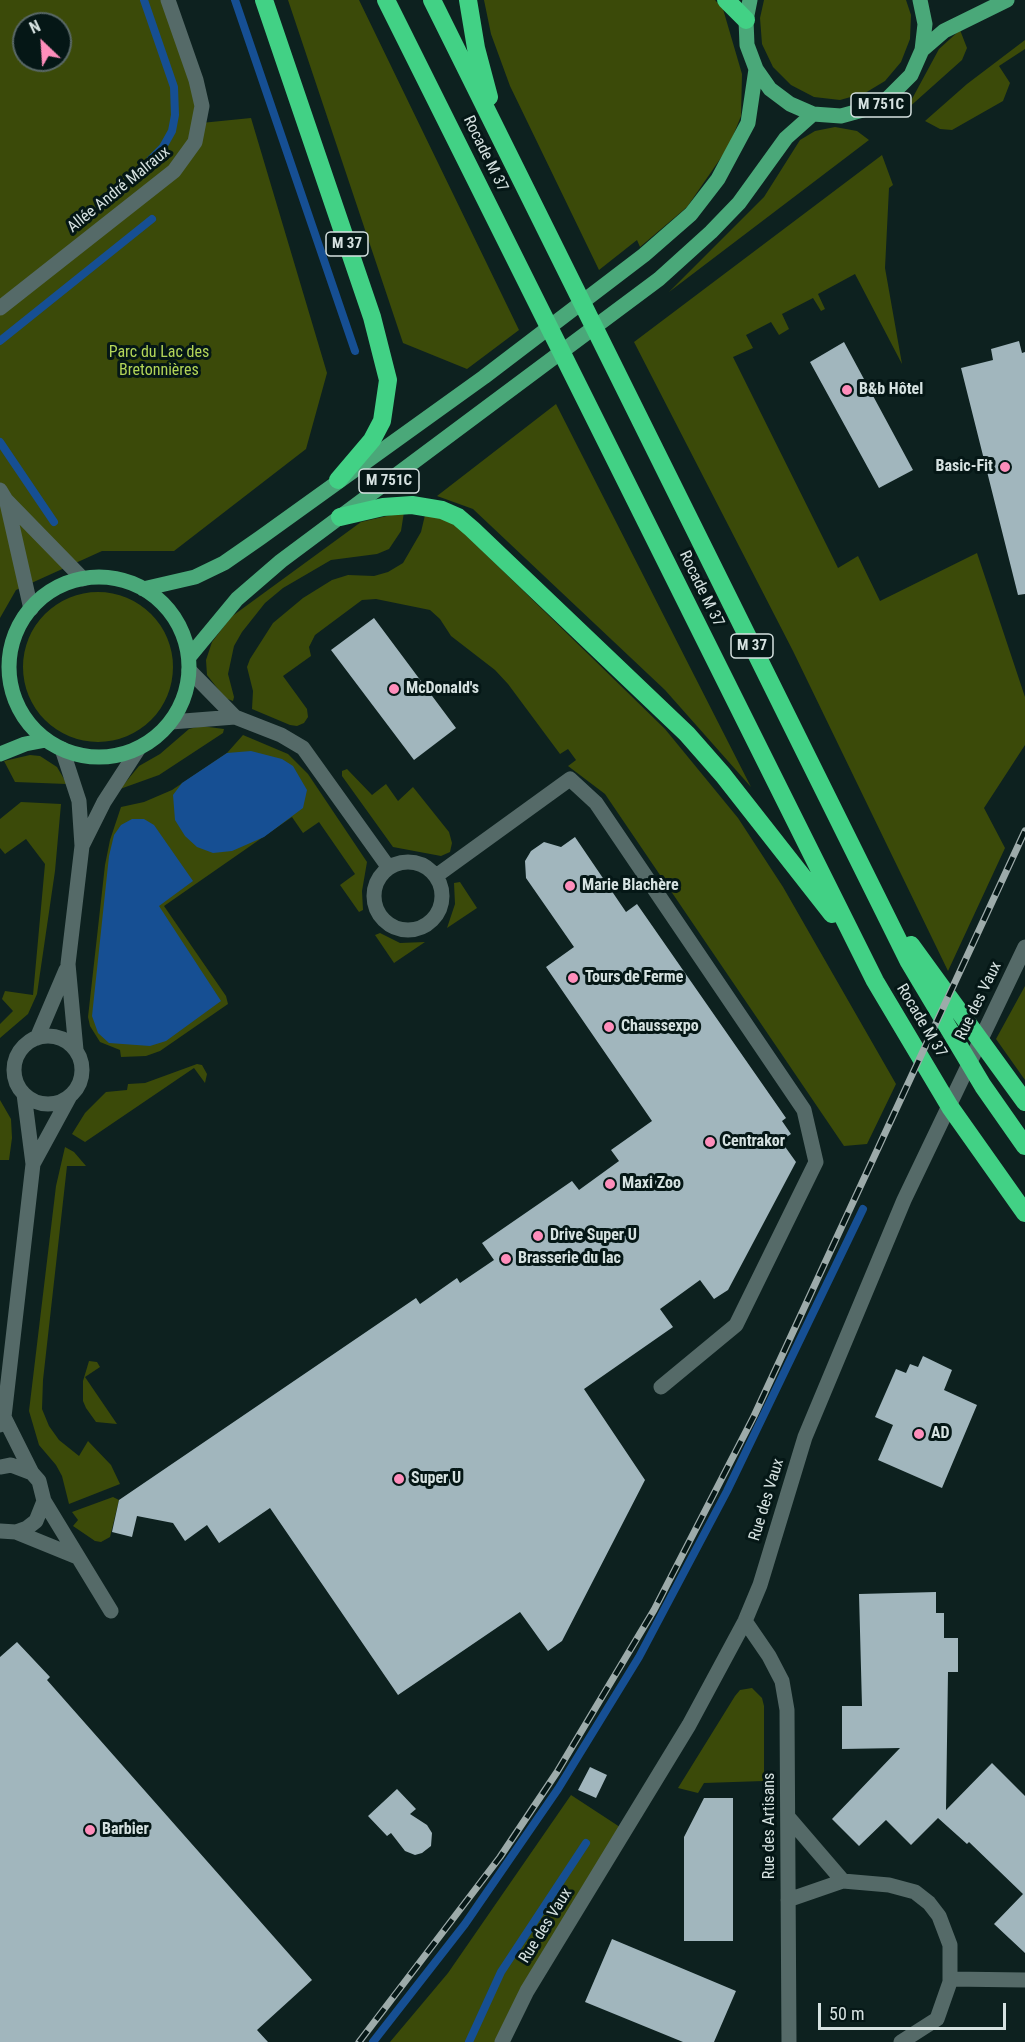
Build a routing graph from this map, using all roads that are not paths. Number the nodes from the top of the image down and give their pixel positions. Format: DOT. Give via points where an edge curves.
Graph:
graph roads {
  1 [pos="168,0"];
  2 [pos="264,0"];
  3 [pos="386,0"];
  4 [pos="432,0"];
  5 [pos="468,0"];
  6 [pos="726,0"];
  7 [pos="750,0"];
  8 [pos="920,0"];
  9 [pos="1007,0"];
  10 [pos="746,20"];
  11 [pos="922,50"];
  12 [pos="756,69"];
  13 [pos="813,114"];
  14 [pos="499,134"];
  15 [pos="0,308"];
  16 [pos="338,480"];
  17 [pos="3,495"];
  18 [pos="340,517"];
  19 [pos="83,579"];
  20 [pos="143,589"];
  21 [pos="31,609"];
  22 [pos="189,664"];
  23 [pos="10,676"];
  24 [pos="0,690"];
  25 [pos="235,717"];
  26 [pos="171,722"];
  27 [pos="46,740"];
  28 [pos="139,748"];
  29 [pos="62,749"];
  30 [pos="0,754"];
  31 [pos="82,846"];
  32 [pos="389,868"];
  33 [pos="436,876"];
  34 [pos="875,896"];
  35 [pos="855,943"];
  36 [pos="1025,947"];
  37 [pos="68,964"];
  38 [pos="37,1038"];
  39 [pos="76,1050"];
  40 [pos="24,1094"];
  41 [pos="70,1096"];
  42 [pos="1025,1102"];
  43 [pos="1025,1146"];
  44 [pos="33,1164"];
  45 [pos="1025,1213"];
  46 [pos="661,1387"];
  47 [pos="2,1421"];
  48 [pos="0,1467"];
  49 [pos="32,1473"];
  50 [pos="44,1501"];
  51 [pos="5,1533"];
  52 [pos="77,1555"];
  53 [pos="111,1611"];
  54 [pos="745,1621"];
  55 [pos="788,1817"];
  56 [pos="843,1881"];
  57 [pos="788,1900"];
  58 [pos="950,1979"];
  59 [pos="1025,1980"];
  60 [pos="502,2042"];
  61 [pos="789,2042"];
  62 [pos="901,2042"];
  1 -- 15 [label="street, Allée André Malraux" via="202,106 195,142 174,171"];
  2 -- 16 [label="highway, M 37" via="372,317 388,380 382,421 372,440"];
  3 -- 35 [label="highway, Rocade M 37 / M 37"];
  4 -- 14 [label="highway, Rocade M 37 / M 37"];
  5 -- 14 [label="highway, M 37" via="476,48"];
  6 -- 10 [label="highway"];
  7 -- 10 [label="main road, M 751C"];
  8 -- 11 [label="main road, M 751C" via="925,24"];
  9 -- 11 [label="main road" via="944,31"];
  10 -- 12 [label="main road, M 751C" via="747,45"];
  11 -- 13 [label="main road, M 751C" via="910,75 881,105 841,116"];
  12 -- 13 [label="main road, M 751C" via="770,89"];
  12 -- 16 [label="main road, M 751C" via="748,123 718,179 691,214 644,255 484,377"];
  13 -- 18 [label="main road, M 751C" via="786,138 739,203 658,279"];
  14 -- 34 [label="highway, Rocade M 37 / M 37"];
  16 -- 20 [label="main road, M 751C" via="224,563 195,577"];
  17 -- 19 [label="street"];
  17 -- 21 [label="street"];
  18 -- 22 [label="main road, M 751C" via="251,585 218,620"];
  18 -- 35 [label="highway, M 37" via="412,505 442,510 472,529 687,734"];
  19 -- 20 [label="main road, M 751C" via="114,579"];
  19 -- 21 [label="main road, M 751C" via="55,590"];
  20 -- 22 [label="main road, M 751C" via="174,618 186,643"];
  21 -- 23 [label="main road, M 751C" via="14,640"];
  22 -- 25 [label="street"];
  22 -- 26 [label="main road, M 751C" via="184,697"];
  23 -- 24 [label="main road, M 751C"];
  23 -- 27 [label="main road, M 751C" via="21,712"];
  25 -- 26 [label="street"];
  25 -- 32 [label="street" via="303,748"];
  26 -- 28 [label="main road, M 751C"];
  27 -- 29 [label="main road, M 751C"];
  27 -- 30 [label="main road"];
  28 -- 29 [label="main road, M 751C" via="101,758"];
  28 -- 31 [label="street" via="104,802"];
  29 -- 31 [label="street" via="79,801"];
  31 -- 37 [label="street"];
  32 -- 33 [label="street" via="398,863 419,864"];
  32 -- 33 [label="street" via="376,885 375,906 387,923 407,930 428,924 440,907 441,886"];
  33 -- 46 [label="street" via="570,779 596,803 804,1110 816,1162 736,1325"];
  34 -- 42 [label="highway"];
  34 -- 43 [label="highway, Rocade M 37 / M 37" via="945,1024"];
  35 -- 45 [label="highway, Rocade M 37 / M 37" via="950,1107"];
  36 -- 54 [label="street, Rue des Vaux" via="904,1200 806,1437"];
  37 -- 38 [label="street"];
  37 -- 39 [label="street"];
  38 -- 39 [label="street" via="58,1038"];
  38 -- 40 [label="street" via="23,1048 15,1061 15,1075"];
  39 -- 41 [label="street" via="82,1072"];
  40 -- 41 [label="street" via="52,1104"];
  40 -- 44 [label="street"];
  41 -- 44 [label="street"];
  44 -- 47 [label="street"];
  47 -- 49 [label="street"];
  48 -- 49 [label="street" via="10,1465"];
  49 -- 50 [label="street" via="39,1481"];
  50 -- 51 [label="street" via="36,1521"];
  50 -- 52 [label="street"];
  51 -- 52 [label="street" via="33,1537"];
  52 -- 53 [label="street"];
  54 -- 55 [label="street, Rue des Artisans" via="782,1681 787,1710"];
  54 -- 60 [label="street, Rue des Vaux" via="689,1725 527,1991"];
  55 -- 56 [label="street"];
  55 -- 57 [label="street, Rue des Artisans"];
  56 -- 57 [label="street"];
  56 -- 58 [label="street" via="889,1885 915,1892 929,1903 939,1916 950,1945"];
  57 -- 61 [label="street, Rue des Artisans"];
  58 -- 59 [label="street"];
  58 -- 62 [label="street" via="937,2019"];
}
